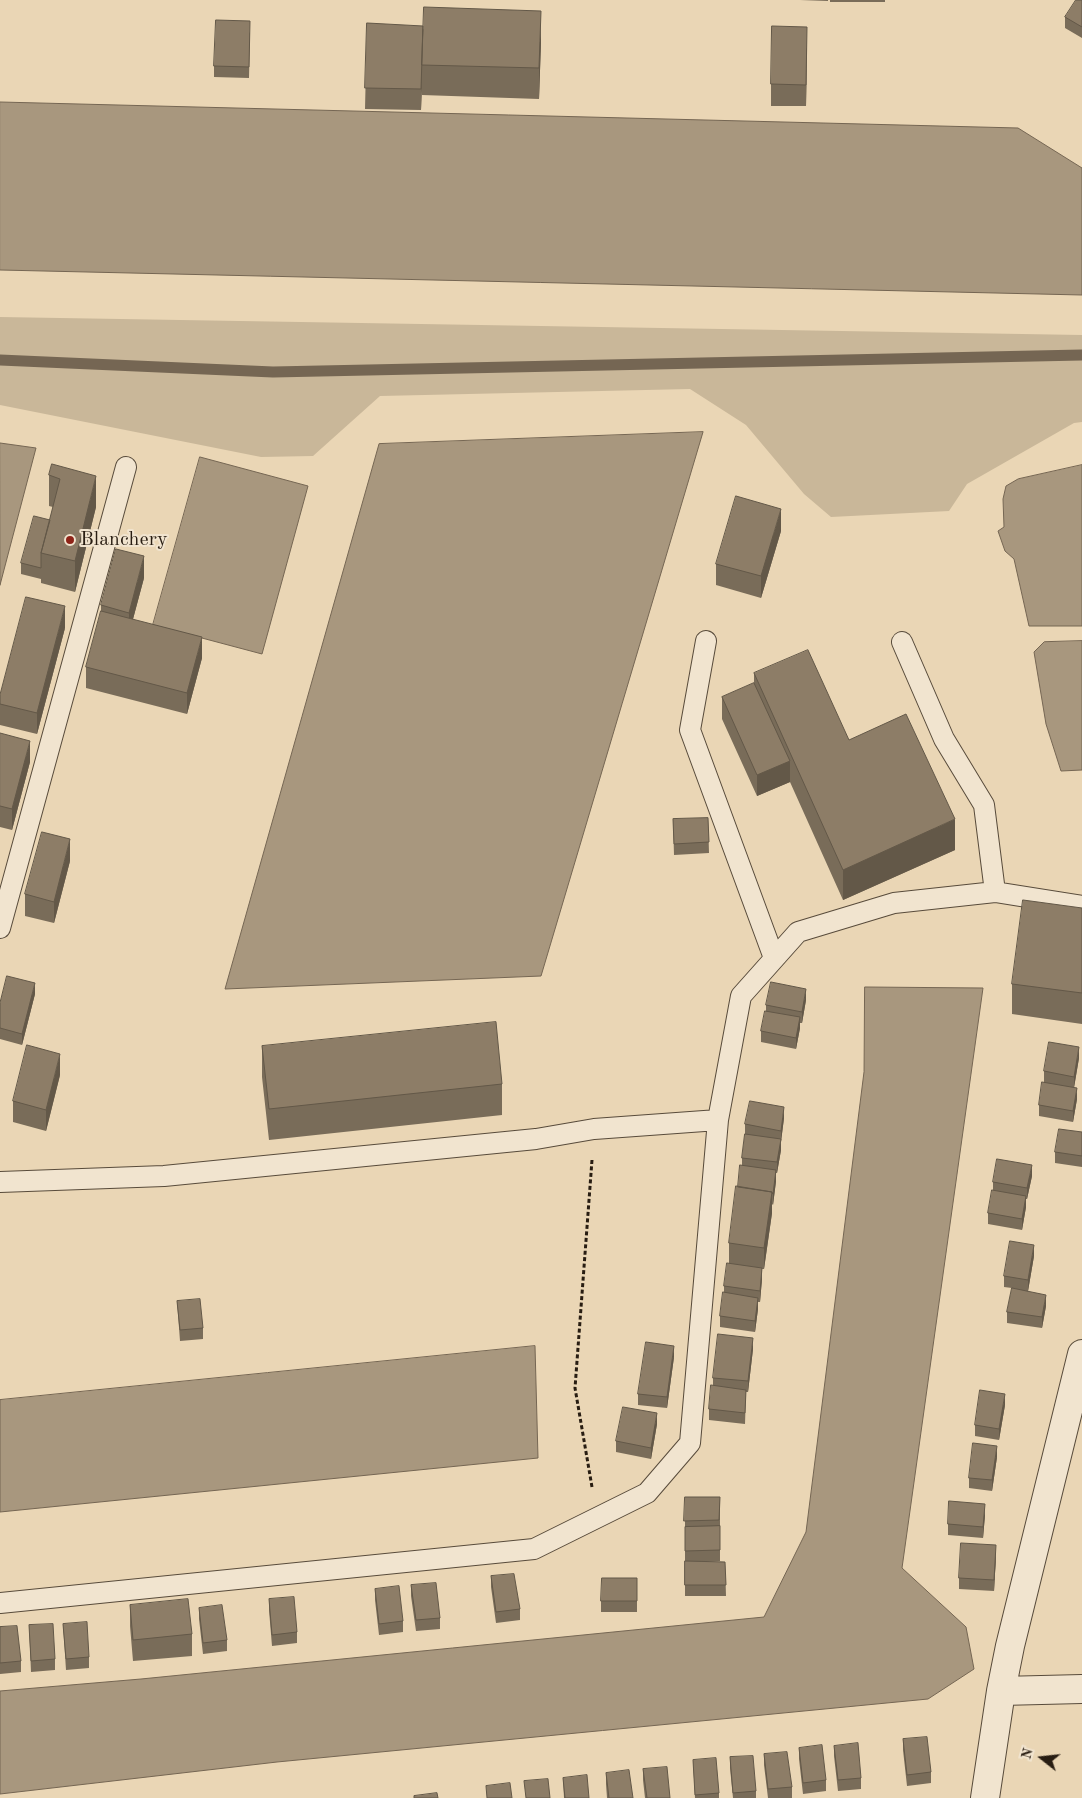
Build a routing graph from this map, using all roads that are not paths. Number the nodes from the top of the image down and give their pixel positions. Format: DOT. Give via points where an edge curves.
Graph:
graph roads {
  1 [pos="126,467"];
  2 [pos="706,641"];
  3 [pos="902,642"];
  4 [pos="995,892"];
  5 [pos="1082,906"];
  6 [pos="0,928"];
  7 [pos="774,958"];
  8 [pos="718,1120"];
  9 [pos="0,1182"];
  10 [pos="1082,1354"];
  11 [pos="0,1603"];
  12 [pos="1082,1689"];
  13 [pos="1001,1691"];
  14 [pos="985,1798"];
  1 -- 6 [label="lane"];
  2 -- 7 [label="lane" via="690,730"];
  3 -- 4 [label="lane" via="944,739 984,805"];
  4 -- 5 [label="lane"];
  4 -- 7 [label="lane" via="894,903 798,932"];
  7 -- 8 [label="lane" via="741,996"];
  8 -- 9 [label="lane" via="594,1130 536,1139 164,1176"];
  8 -- 11 [label="lane" via="690,1443 647,1492 534,1549"];
  10 -- 13 [label="street"];
  12 -- 13 [label="street"];
  13 -- 14 [label="street"];
}
